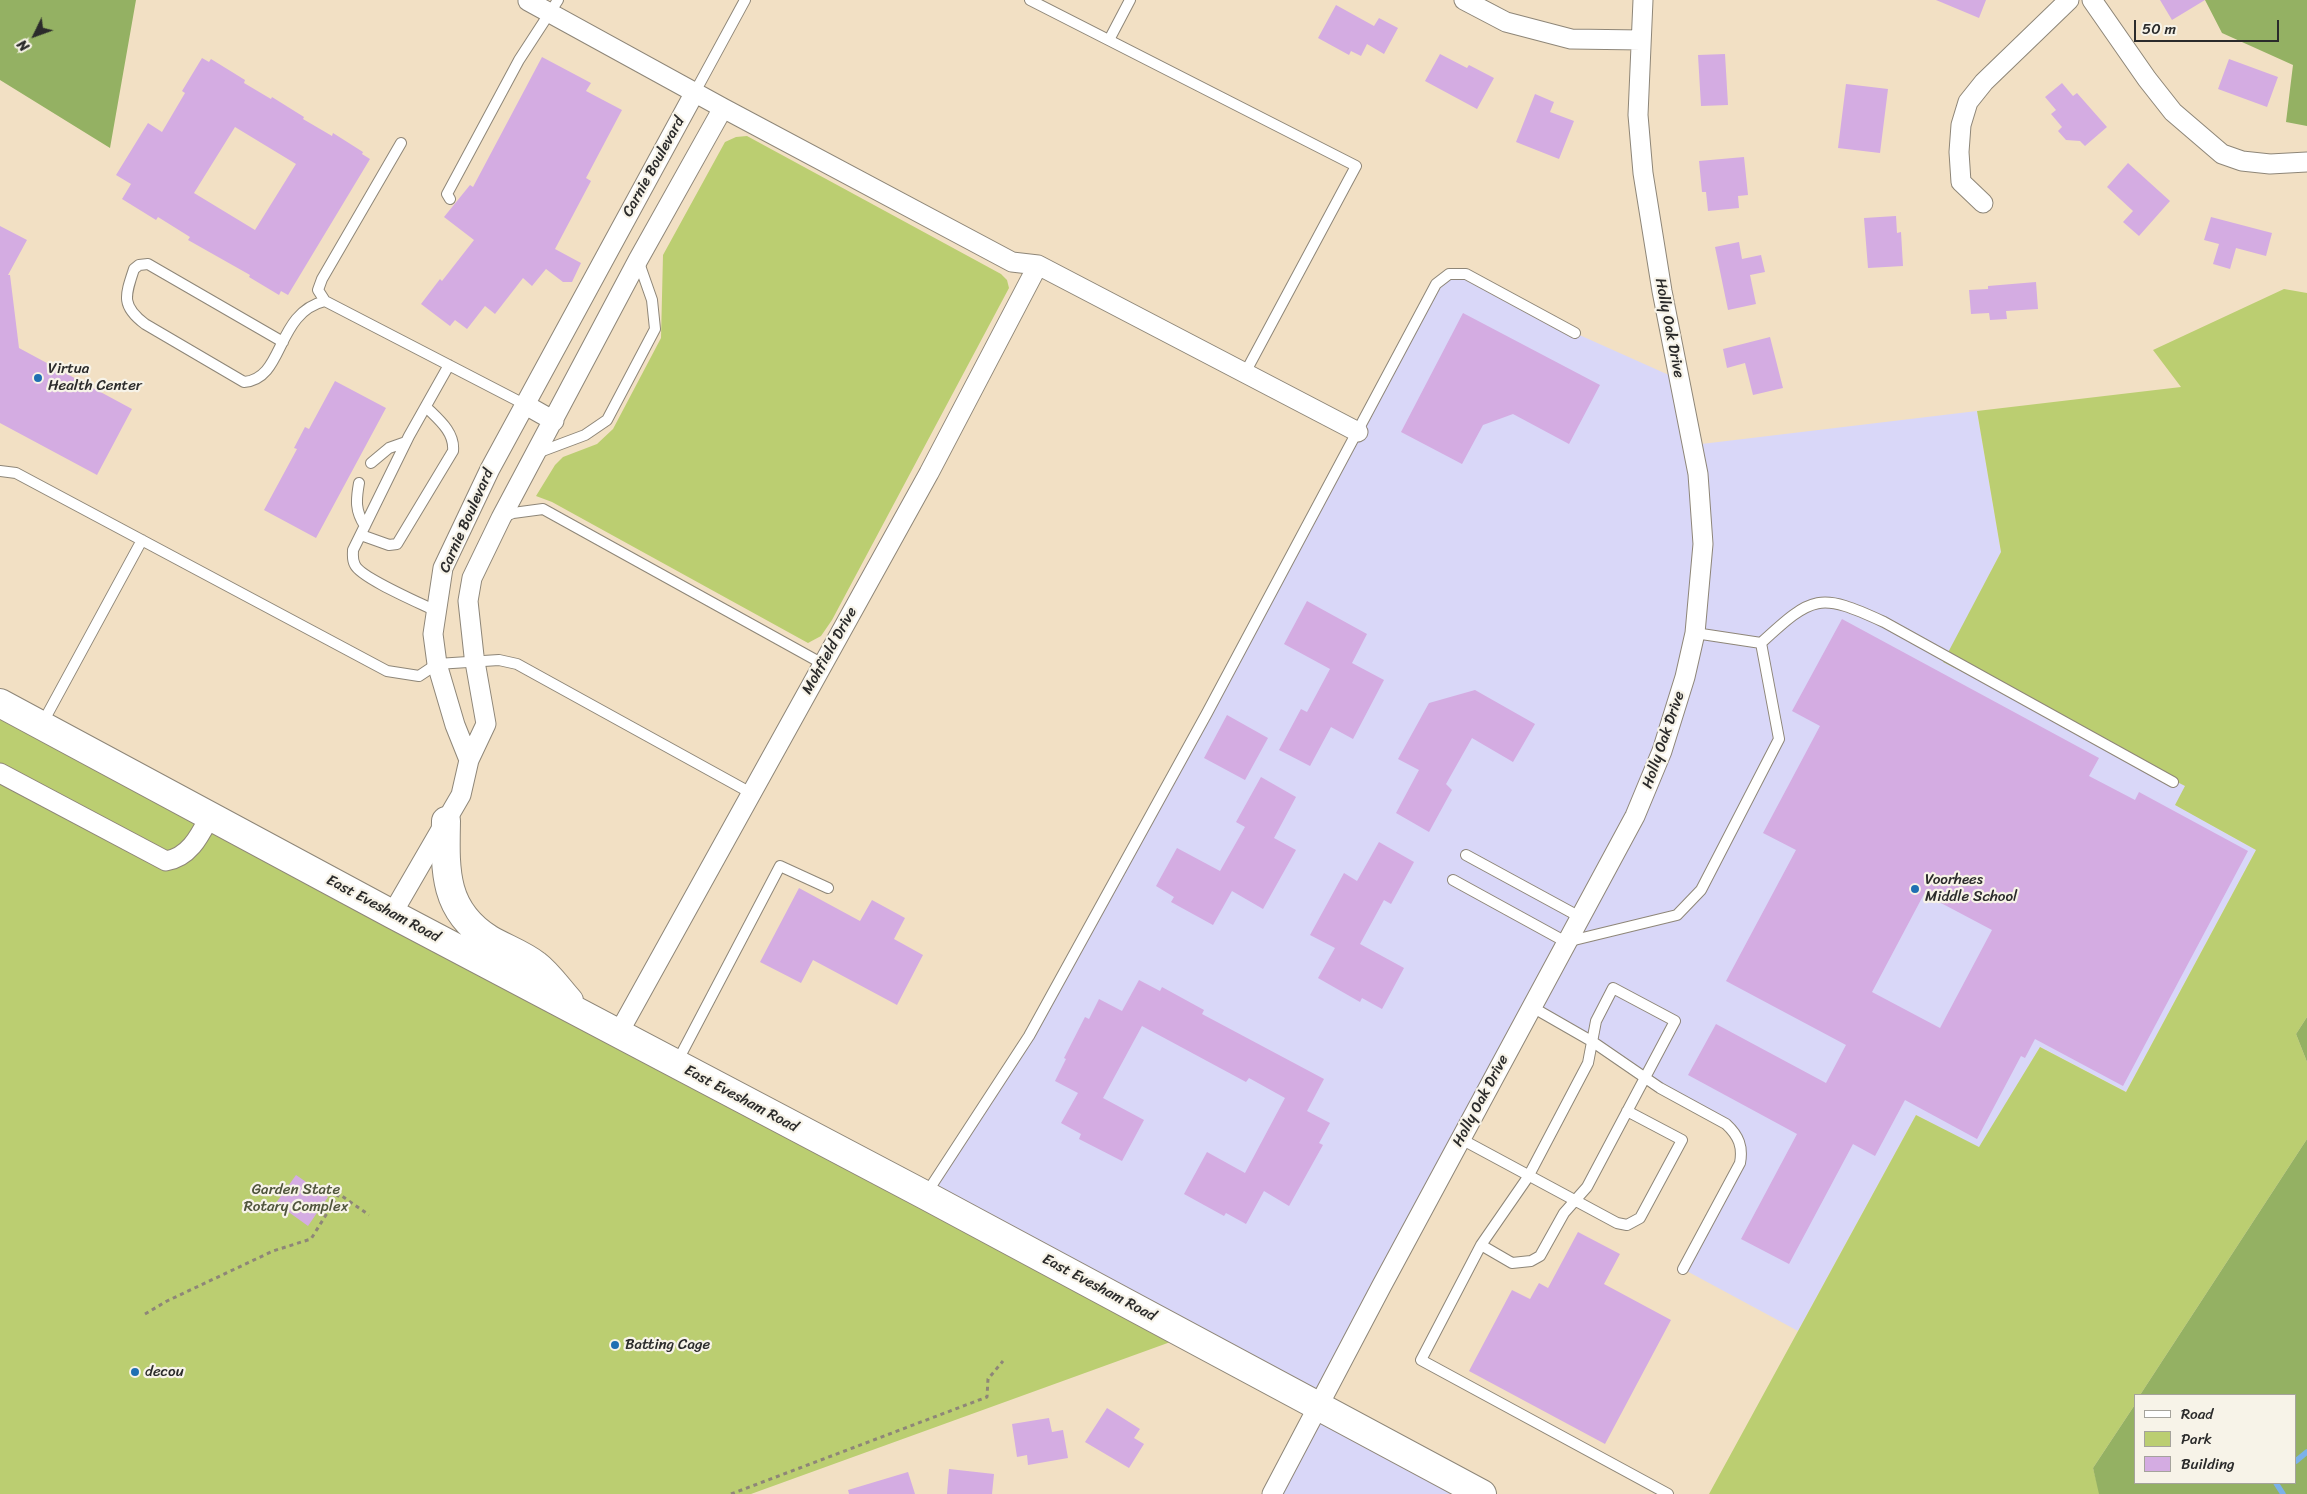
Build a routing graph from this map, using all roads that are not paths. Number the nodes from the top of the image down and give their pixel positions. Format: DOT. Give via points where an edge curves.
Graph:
graph roads {
  1 [pos="745,0"];
  2 [pos="1030,0"];
  3 [pos="1130,0"];
  4 [pos="1464,0"];
  5 [pos="1643,0"];
  6 [pos="2069,0"];
  7 [pos="2092,0"];
  8 [pos="528,1"];
  9 [pos="554,6"];
  10 [pos="1109,40"];
  11 [pos="1641,40"];
  12 [pos="694,92"];
  13 [pos="723,108"];
  14 [pos="401,143"];
  15 [pos="2307,162"];
  16 [pos="450,200"];
  17 [pos="1983,203"];
  18 [pos="614,241"];
  19 [pos="640,258"];
  20 [pos="1038,265"];
  21 [pos="325,301"];
  22 [pos="1575,333"];
  23 [pos="283,342"];
  24 [pos="449,365"];
  25 [pos="1245,373"];
  26 [pos="524,404"];
  27 [pos="426,407"];
  28 [pos="554,421"];
  29 [pos="1358,432"];
  30 [pos="406,442"];
  31 [pos="537,453"];
  32 [pos="371,463"];
  33 [pos="0,471"];
  34 [pos="359,483"];
  35 [pos="501,518"];
  36 [pos="363,530"];
  37 [pos="142,540"];
  38 [pos="436,611"];
  39 [pos="1694,633"];
  40 [pos="1762,643"];
  41 [pos="475,662"];
  42 [pos="437,664"];
  43 [pos="823,664"];
  44 [pos="0,703"];
  45 [pos="42,725"];
  46 [pos="469,760"];
  47 [pos="0,773"];
  48 [pos="2173,782"];
  49 [pos="751,793"];
  50 [pos="210,816"];
  51 [pos="446,821"];
  52 [pos="1466,855"];
  53 [pos="1453,880"];
  54 [pos="828,888"];
  55 [pos="392,914"];
  56 [pos="1580,917"];
  57 [pos="1566,942"];
  58 [pos="1532,1007"];
  59 [pos="582,1015"];
  60 [pos="618,1034"];
  61 [pos="1593,1042"];
  62 [pos="676,1065"];
  63 [pos="1646,1078"];
  64 [pos="1627,1111"];
  65 [pos="1461,1139"];
  66 [pos="1528,1177"];
  67 [pos="925,1195"];
  68 [pos="1575,1201"];
  69 [pos="1481,1245"];
  70 [pos="1683,1268"];
  71 [pos="1318,1406"];
  72 [pos="1272,1494"];
  73 [pos="1482,1494"];
  74 [pos="1668,1494"];
  1 -- 12 [label="lane"];
  2 -- 10 [label="lane"];
  3 -- 10 [label="lane"];
  4 -- 11 [label="street" via="1506,22 1571,39"];
  5 -- 11 [label="street, Holly Oak Drive"];
  6 -- 17 [label="street" via="1984,82 1968,102 1961,124 1961,182"];
  7 -- 15 [label="street" via="2173,112 2222,154 2242,161 2270,164"];
  8 -- 9 [label="street"];
  9 -- 12 [label="street"];
  9 -- 16 [label="lane" via="519,60 460,166 447,194"];
  10 -- 25 [label="lane" via="1356,166"];
  11 -- 39 [label="street, Holly Oak Drive" via="1638,115 1643,173 1662,291 1698,474 1703,544"];
  12 -- 13 [label="street"];
  12 -- 18 [label="street, Carnie Boulevard"];
  13 -- 19 [label="street, Carnie Boulevard"];
  13 -- 20 [label="street" via="1012,262"];
  14 -- 21 [label="lane" via="322,278 318,290"];
  18 -- 19 [label="street"];
  18 -- 26 [label="street, Carnie Boulevard"];
  19 -- 28 [label="street, Carnie Boulevard"];
  19 -- 31 [label="lane" via="652,300 655,329 607,420 585,436"];
  20 -- 25 [label="street"];
  20 -- 43 [label="street, Mohfield Drive" via="929,473"];
  21 -- 23 [label="lane" via="304,310 293,322"];
  21 -- 24 [label="lane"];
  22 -- 29 [label="lane" via="1468,275 1447,275 1436,284"];
  23 -- 23 [label="lane" via="266,372 254,381 244,382 130,313 127,303 134,269 148,264"];
  24 -- 26 [label="lane"];
  24 -- 27 [label="lane"];
  25 -- 29 [label="street"];
  26 -- 28 [label="street"];
  26 -- 38 [label="street, Carnie Boulevard" via="443,568"];
  27 -- 30 [label="lane"];
  27 -- 36 [label="lane" via="446,427 454,444 453,451 397,544 389,545"];
  28 -- 31 [label="street, Carnie Boulevard"];
  29 -- 67 [label="lane" via="1029,1036"];
  30 -- 32 [label="lane" via="390,448"];
  30 -- 36 [label="lane"];
  31 -- 35 [label="street, Carnie Boulevard"];
  33 -- 37 [label="lane" via="16,473"];
  34 -- 36 [label="lane" via="357,515"];
  35 -- 41 [label="street, Carnie Boulevard" via="472,578 468,601"];
  35 -- 43 [label="lane" via="543,509"];
  36 -- 38 [label="lane" via="353,550 355,567 369,578"];
  37 -- 42 [label="lane" via="387,671 419,676"];
  37 -- 45 [label="lane"];
  38 -- 42 [label="street, Carnie Boulevard" via="433,634"];
  39 -- 40 [label="lane"];
  39 -- 56 [label="street, Holly Oak Drive" via="1675,713 1651,780"];
  40 -- 48 [label="lane" via="1787,619 1803,609 1818,603 1837,603 1884,622"];
  40 -- 57 [label="lane" via="1779,739 1701,890 1677,915"];
  41 -- 42 [label="lane"];
  41 -- 46 [label="street, Carnie Boulevard" via="486,724"];
  41 -- 49 [label="lane" via="499,660 517,664"];
  42 -- 46 [label="street, Carnie Boulevard"];
  43 -- 49 [label="street, Mohfield Drive"];
  44 -- 45 [label="main road, East Evesham Road"];
  45 -- 50 [label="main road, East Evesham Road"];
  46 -- 51 [label="street, Carnie Boulevard" via="461,795"];
  47 -- 50 [label="street" via="166,861 177,859 197,841"];
  49 -- 60 [label="street, Mohfield Drive"];
  50 -- 55 [label="main road, East Evesham Road"];
  51 -- 55 [label="street, Carnie Boulevard"];
  51 -- 59 [label="main road" via="445,864 450,893 458,909 471,926 537,965"];
  52 -- 56 [label="lane"];
  53 -- 57 [label="lane"];
  54 -- 62 [label="lane" via="780,866"];
  55 -- 59 [label="main road, East Evesham Road"];
  56 -- 57 [label="street, Holly Oak Drive"];
  57 -- 58 [label="street, Holly Oak Drive"];
  58 -- 61 [label="lane"];
  58 -- 65 [label="street, Holly Oak Drive"];
  59 -- 60 [label="main road, East Evesham Road"];
  60 -- 62 [label="main road, East Evesham Road"];
  61 -- 63 [label="lane"];
  61 -- 63 [label="lane" via="1596,1021 1612,988 1675,1021"];
  61 -- 66 [label="lane" via="1588,1063"];
  62 -- 67 [label="main road, East Evesham Road"];
  63 -- 64 [label="lane"];
  63 -- 70 [label="lane" via="1726,1124 1734,1132 1742,1152 1740,1163"];
  64 -- 68 [label="lane" via="1587,1188"];
  64 -- 68 [label="lane" via="1682,1140 1640,1218 1631,1225 1622,1225"];
  65 -- 66 [label="lane"];
  65 -- 71 [label="street, Holly Oak Drive"];
  66 -- 68 [label="lane"];
  66 -- 69 [label="lane"];
  67 -- 71 [label="main road, East Evesham Road"];
  68 -- 69 [label="lane" via="1564,1213 1546,1248 1531,1261 1512,1263"];
  69 -- 74 [label="lane" via="1421,1360"];
  71 -- 72 [label="street, Holly Oak Drive"];
  71 -- 73 [label="main road, East Evesham Road"];
}
